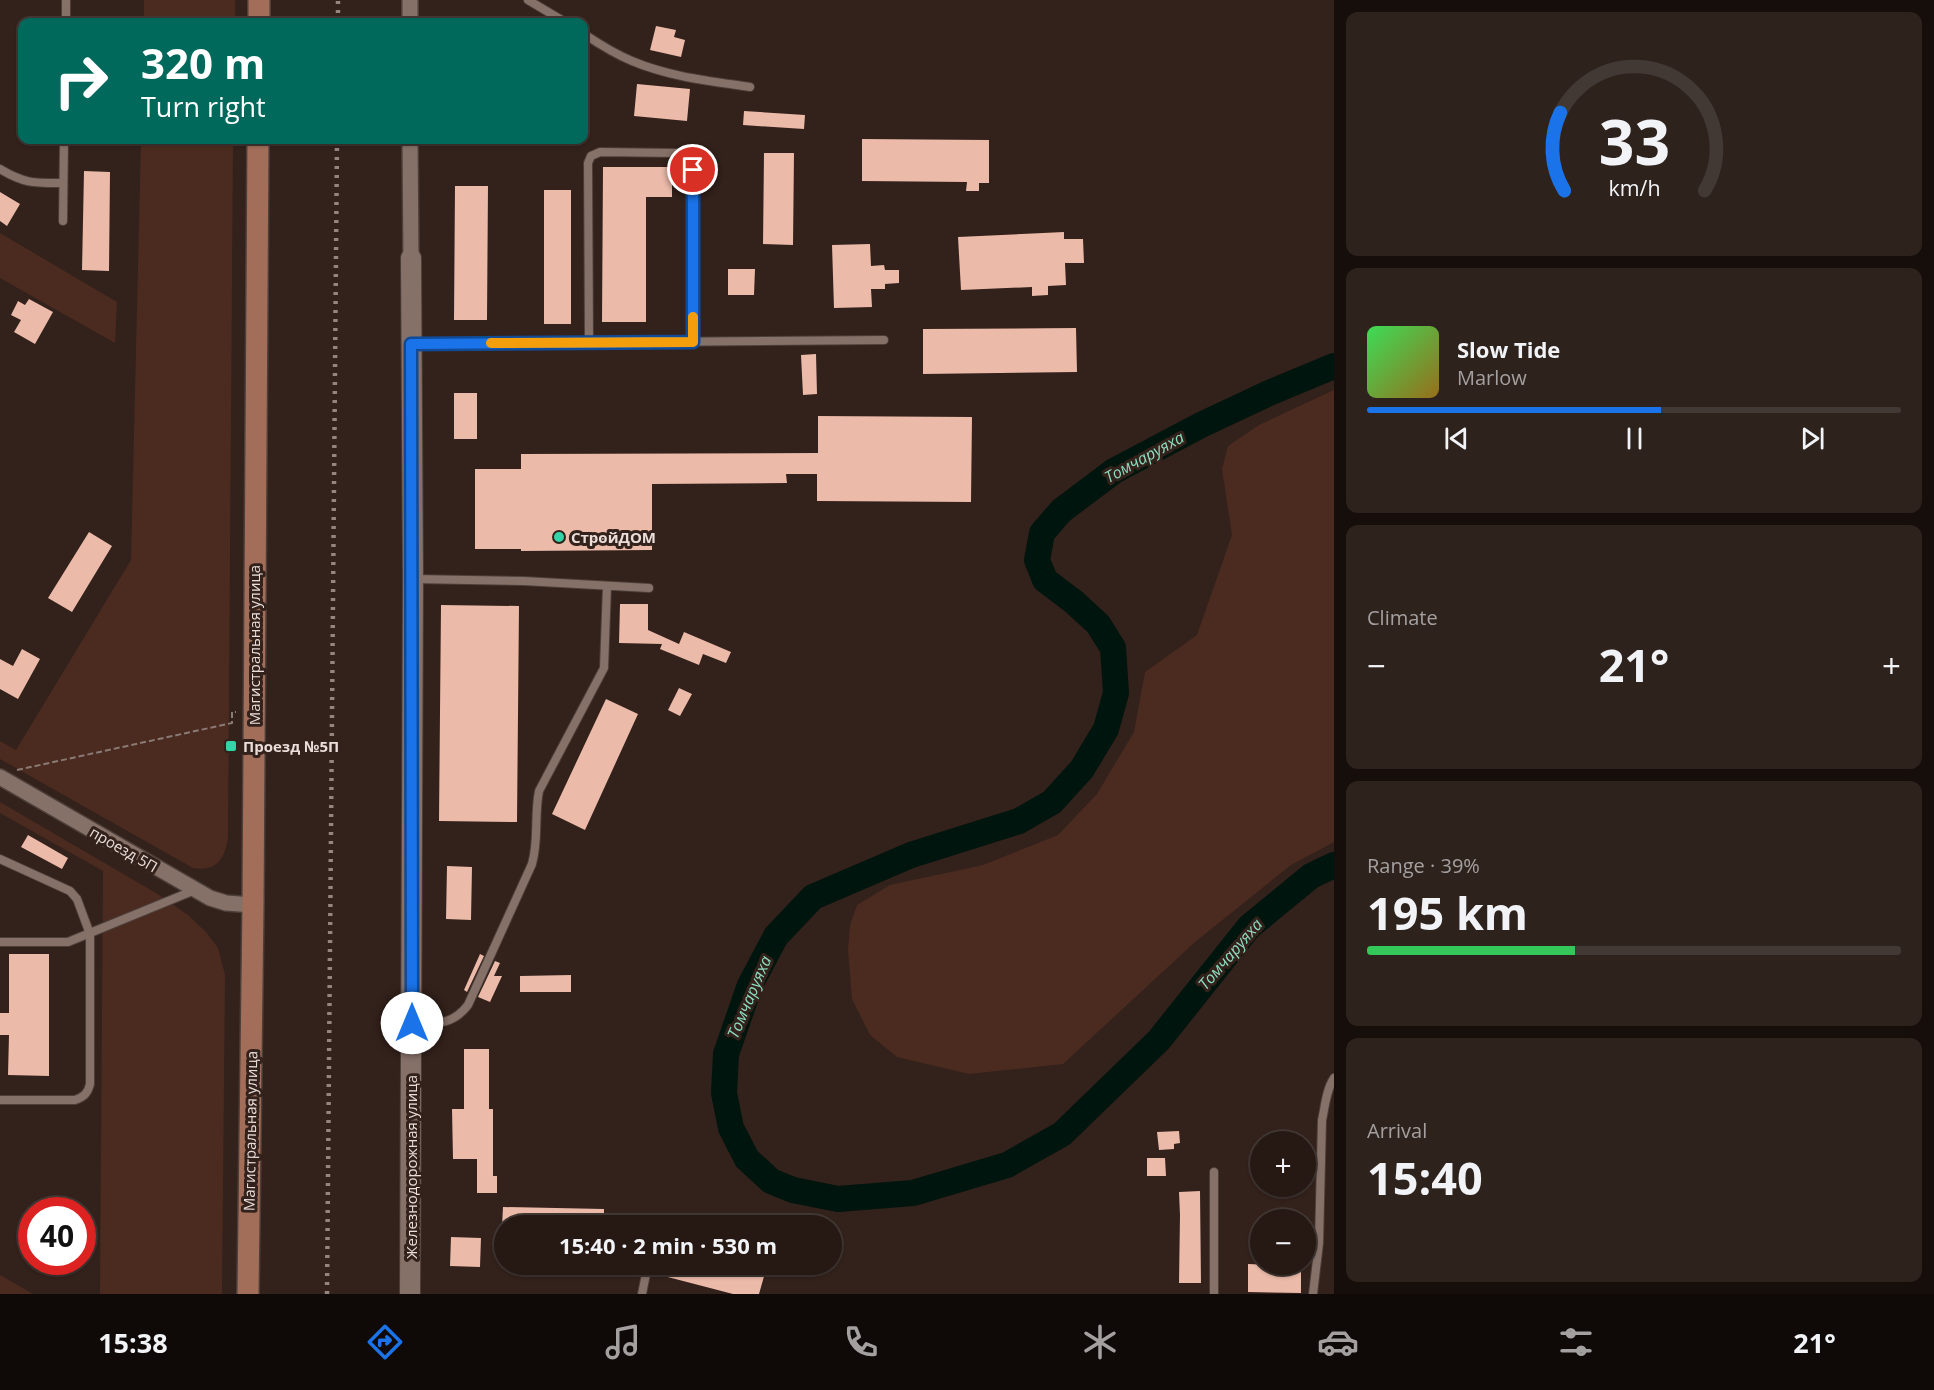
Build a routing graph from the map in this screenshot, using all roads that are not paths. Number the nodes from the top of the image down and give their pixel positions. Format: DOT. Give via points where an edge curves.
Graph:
graph roads {
  1 [pos="66,0"];
  2 [pos="259,0"];
  3 [pos="410,0"];
  4 [pos="528,0"];
  5 [pos="66,18"];
  6 [pos="259,18"];
  7 [pos="410,18"];
  8 [pos="558,18"];
  9 [pos="588,36"];
  10 [pos="750,87"];
  11 [pos="64,144"];
  12 [pos="258,144"];
  13 [pos="410,144"];
  14 [pos="0,169"];
  15 [pos="63,183"];
  16 [pos="63,221"];
  17 [pos="411,258"];
  18 [pos="884,340"];
  19 [pos="693,342"];
  20 [pos="589,343"];
  21 [pos="411,344"];
  22 [pos="413,579"];
  23 [pos="607,586"];
  24 [pos="649,588"];
  25 [pos="6,774"];
  26 [pos="0,859"];
  27 [pos="196,890"];
  28 [pos="253,905"];
  29 [pos="90,934"];
  30 [pos="0,942"];
  31 [pos="412,1023"];
  32 [pos="1334,1078"];
  33 [pos="0,1100"];
  34 [pos="1214,1172"];
  35 [pos="646,1275"];
  36 [pos="248,1294"];
  37 [pos="410,1294"];
  38 [pos="642,1294"];
  39 [pos="1214,1294"];
  40 [pos="1313,1294"];
  1 -- 5 [label="lane"];
  2 -- 6 [label="main road"];
  3 -- 7 [label="street"];
  4 -- 8 [label="lane"];
  9 -- 10 [label="lane" via="631,61 657,70"];
  11 -- 15 [label="lane"];
  12 -- 28 [label="main road, Магистральная улица"];
  13 -- 17 [label="street, Железнодорожная улица"];
  14 -- 15 [label="lane" via="22,181"];
  15 -- 16 [label="lane"];
  17 -- 21 [label="street, Железнодорожная улица"];
  18 -- 19 [label="lane"];
  19 -- 20 [label="lane"];
  19 -- 20 [label="lane" via="690,161 678,153 600,152 591,156 588,163"];
  20 -- 21 [label="lane"];
  21 -- 22 [label="street, Железнодорожная улица"];
  22 -- 23 [label="lane"];
  22 -- 31 [label="street, Железнодорожная улица"];
  23 -- 24 [label="lane"];
  23 -- 31 [label="lane" via="604,668 539,792 532,864 468,1005 447,1022"];
  25 -- 27 [label="street, проезд 5П"];
  26 -- 29 [label="lane" via="70,891"];
  27 -- 28 [label="street, проезд 5П" via="226,903"];
  27 -- 29 [label="lane"];
  28 -- 36 [label="main road, Магистральная улица"];
  29 -- 30 [label="lane" via="68,942"];
  29 -- 33 [label="lane" via="88,1092 75,1100"];
  31 -- 37 [label="street, Железнодорожная улица"];
  32 -- 40 [label="lane" via="1322,1120 1319,1243"];
  34 -- 39 [label="lane"];
  35 -- 38 [label="lane"];
}
